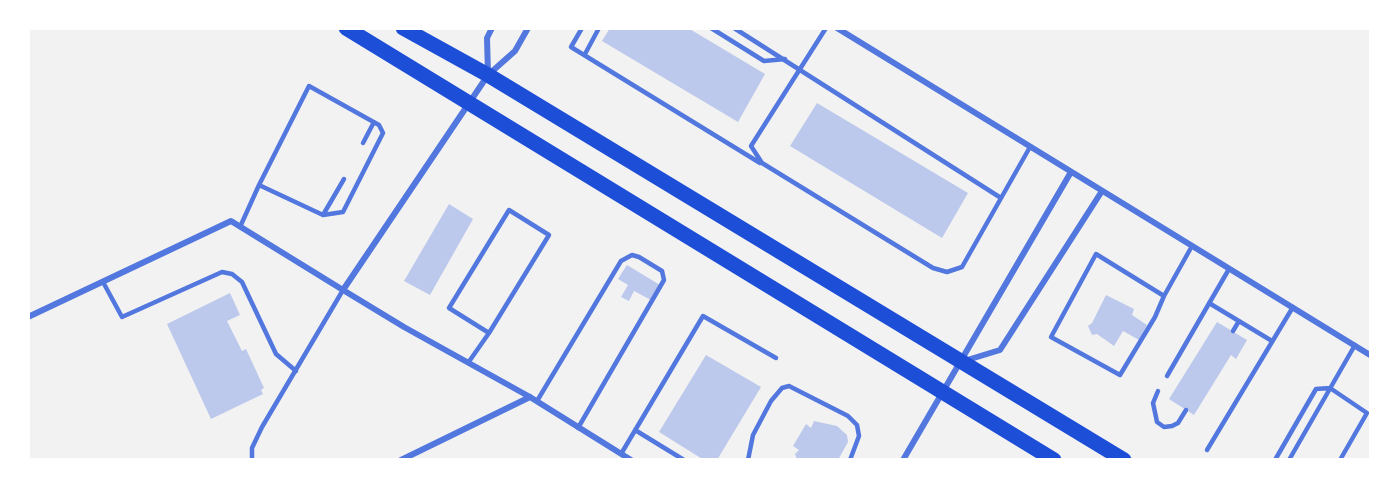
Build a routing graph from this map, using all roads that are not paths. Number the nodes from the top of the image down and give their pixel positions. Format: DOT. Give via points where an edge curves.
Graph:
graph roads {
  1 [pos="346,28"];
  2 [pos="403,28"];
  3 [pos="492,28"];
  4 [pos="528,28"];
  5 [pos="582,28"];
  6 [pos="600,28"];
  7 [pos="711,28"];
  8 [pos="734,28"];
  9 [pos="825,28"];
  10 [pos="837,28"];
  11 [pos="585,54"];
  12 [pos="784,59"];
  13 [pos="801,69"];
  14 [pos="488,75"];
  15 [pos="470,102"];
  16 [pos="374,122"];
  17 [pos="363,143"];
  18 [pos="1030,147"];
  19 [pos="762,164"];
  20 [pos="1071,172"];
  21 [pos="344,179"];
  22 [pos="259,185"];
  23 [pos="1102,191"];
  24 [pos="1001,198"];
  25 [pos="323,215"];
  26 [pos="240,227"];
  27 [pos="1192,246"];
  28 [pos="1229,269"];
  29 [pos="103,282"];
  30 [pos="343,290"];
  31 [pos="1164,296"];
  32 [pos="1209,303"];
  33 [pos="1293,307"];
  34 [pos="28,316"];
  35 [pos="1239,321"];
  36 [pos="1233,331"];
  37 [pos="489,333"];
  38 [pos="1272,341"];
  39 [pos="1355,345"];
  40 [pos="1371,355"];
  41 [pos="776,358"];
  42 [pos="961,362"];
  43 [pos="468,363"];
  44 [pos="296,370"];
  45 [pos="1167,376"];
  46 [pos="1330,388"];
  47 [pos="942,391"];
  48 [pos="1158,391"];
  49 [pos="530,397"];
  50 [pos="537,401"];
  51 [pos="1186,410"];
  52 [pos="1369,415"];
  53 [pos="578,428"];
  54 [pos="635,430"];
  55 [pos="1207,450"];
  56 [pos="621,454"];
  57 [pos="252,459"];
  58 [pos="401,459"];
  59 [pos="631,459"];
  60 [pos="684,459"];
  61 [pos="748,459"];
  62 [pos="850,459"];
  63 [pos="903,459"];
  64 [pos="1054,459"];
  65 [pos="1124,459"];
  66 [pos="1275,459"];
  67 [pos="1289,459"];
  68 [pos="1340,459"];
  1 -- 15 [label="main road"];
  2 -- 14 [label="main road"];
  3 -- 14 [label="street" via="487,38"];
  4 -- 14 [label="street" via="515,51"];
  5 -- 11 [label="lane" via="571,47"];
  6 -- 11 [label="lane"];
  7 -- 12 [label="lane" via="764,61"];
  8 -- 12 [label="lane"];
  9 -- 13 [label="lane"];
  10 -- 18 [label="street"];
  11 -- 19 [label="lane"];
  12 -- 13 [label="lane"];
  13 -- 19 [label="lane" via="751,147"];
  13 -- 24 [label="lane"];
  14 -- 15 [label="street"];
  14 -- 42 [label="main road"];
  15 -- 30 [label="street"];
  15 -- 47 [label="main road"];
  16 -- 17 [label="lane"];
  16 -- 22 [label="lane" via="309,86"];
  16 -- 25 [label="lane" via="383,133 342,212"];
  18 -- 20 [label="street"];
  18 -- 24 [label="lane"];
  19 -- 24 [label="lane" via="933,268 947,272 962,267"];
  20 -- 23 [label="street"];
  20 -- 42 [label="street"];
  21 -- 25 [label="lane"];
  22 -- 25 [label="lane"];
  22 -- 26 [label="lane"];
  23 -- 27 [label="street"];
  23 -- 42 [label="street" via="1000,350"];
  26 -- 29 [label="street" via="231,221"];
  26 -- 30 [label="street"];
  27 -- 28 [label="street"];
  27 -- 31 [label="lane"];
  28 -- 32 [label="lane"];
  28 -- 33 [label="street"];
  29 -- 34 [label="street"];
  29 -- 44 [label="lane" via="122,317 222,272 232,274 242,282 276,354"];
  30 -- 43 [label="street"];
  30 -- 44 [label="lane"];
  31 -- 31 [label="lane" via="1096,254 1051,337 1120,375"];
  32 -- 35 [label="lane"];
  32 -- 45 [label="lane"];
  33 -- 38 [label="lane"];
  33 -- 39 [label="street"];
  35 -- 36 [label="lane"];
  35 -- 38 [label="lane"];
  37 -- 37 [label="lane" via="549,235 509,210 449,308"];
  37 -- 43 [label="lane"];
  38 -- 55 [label="lane"];
  39 -- 40 [label="street"];
  39 -- 46 [label="lane"];
  41 -- 54 [label="lane" via="703,316"];
  42 -- 47 [label="street"];
  42 -- 65 [label="main road"];
  43 -- 49 [label="street"];
  44 -- 57 [label="lane" via="252,448"];
  46 -- 52 [label="lane"];
  46 -- 66 [label="lane" via="1316,389"];
  46 -- 67 [label="lane"];
  47 -- 63 [label="street"];
  47 -- 64 [label="main road"];
  48 -- 51 [label="lane" via="1153,403 1157,422 1164,427 1178,423"];
  49 -- 50 [label="street"];
  49 -- 58 [label="street"];
  50 -- 53 [label="street"];
  50 -- 53 [label="lane" via="621,261 639,256 662,271 664,280"];
  52 -- 68 [label="lane"];
  53 -- 56 [label="street"];
  54 -- 56 [label="lane"];
  54 -- 60 [label="lane"];
  56 -- 59 [label="street"];
  61 -- 62 [label="lane" via="753,435 771,401 789,386 848,416 857,425 859,436"];
}
